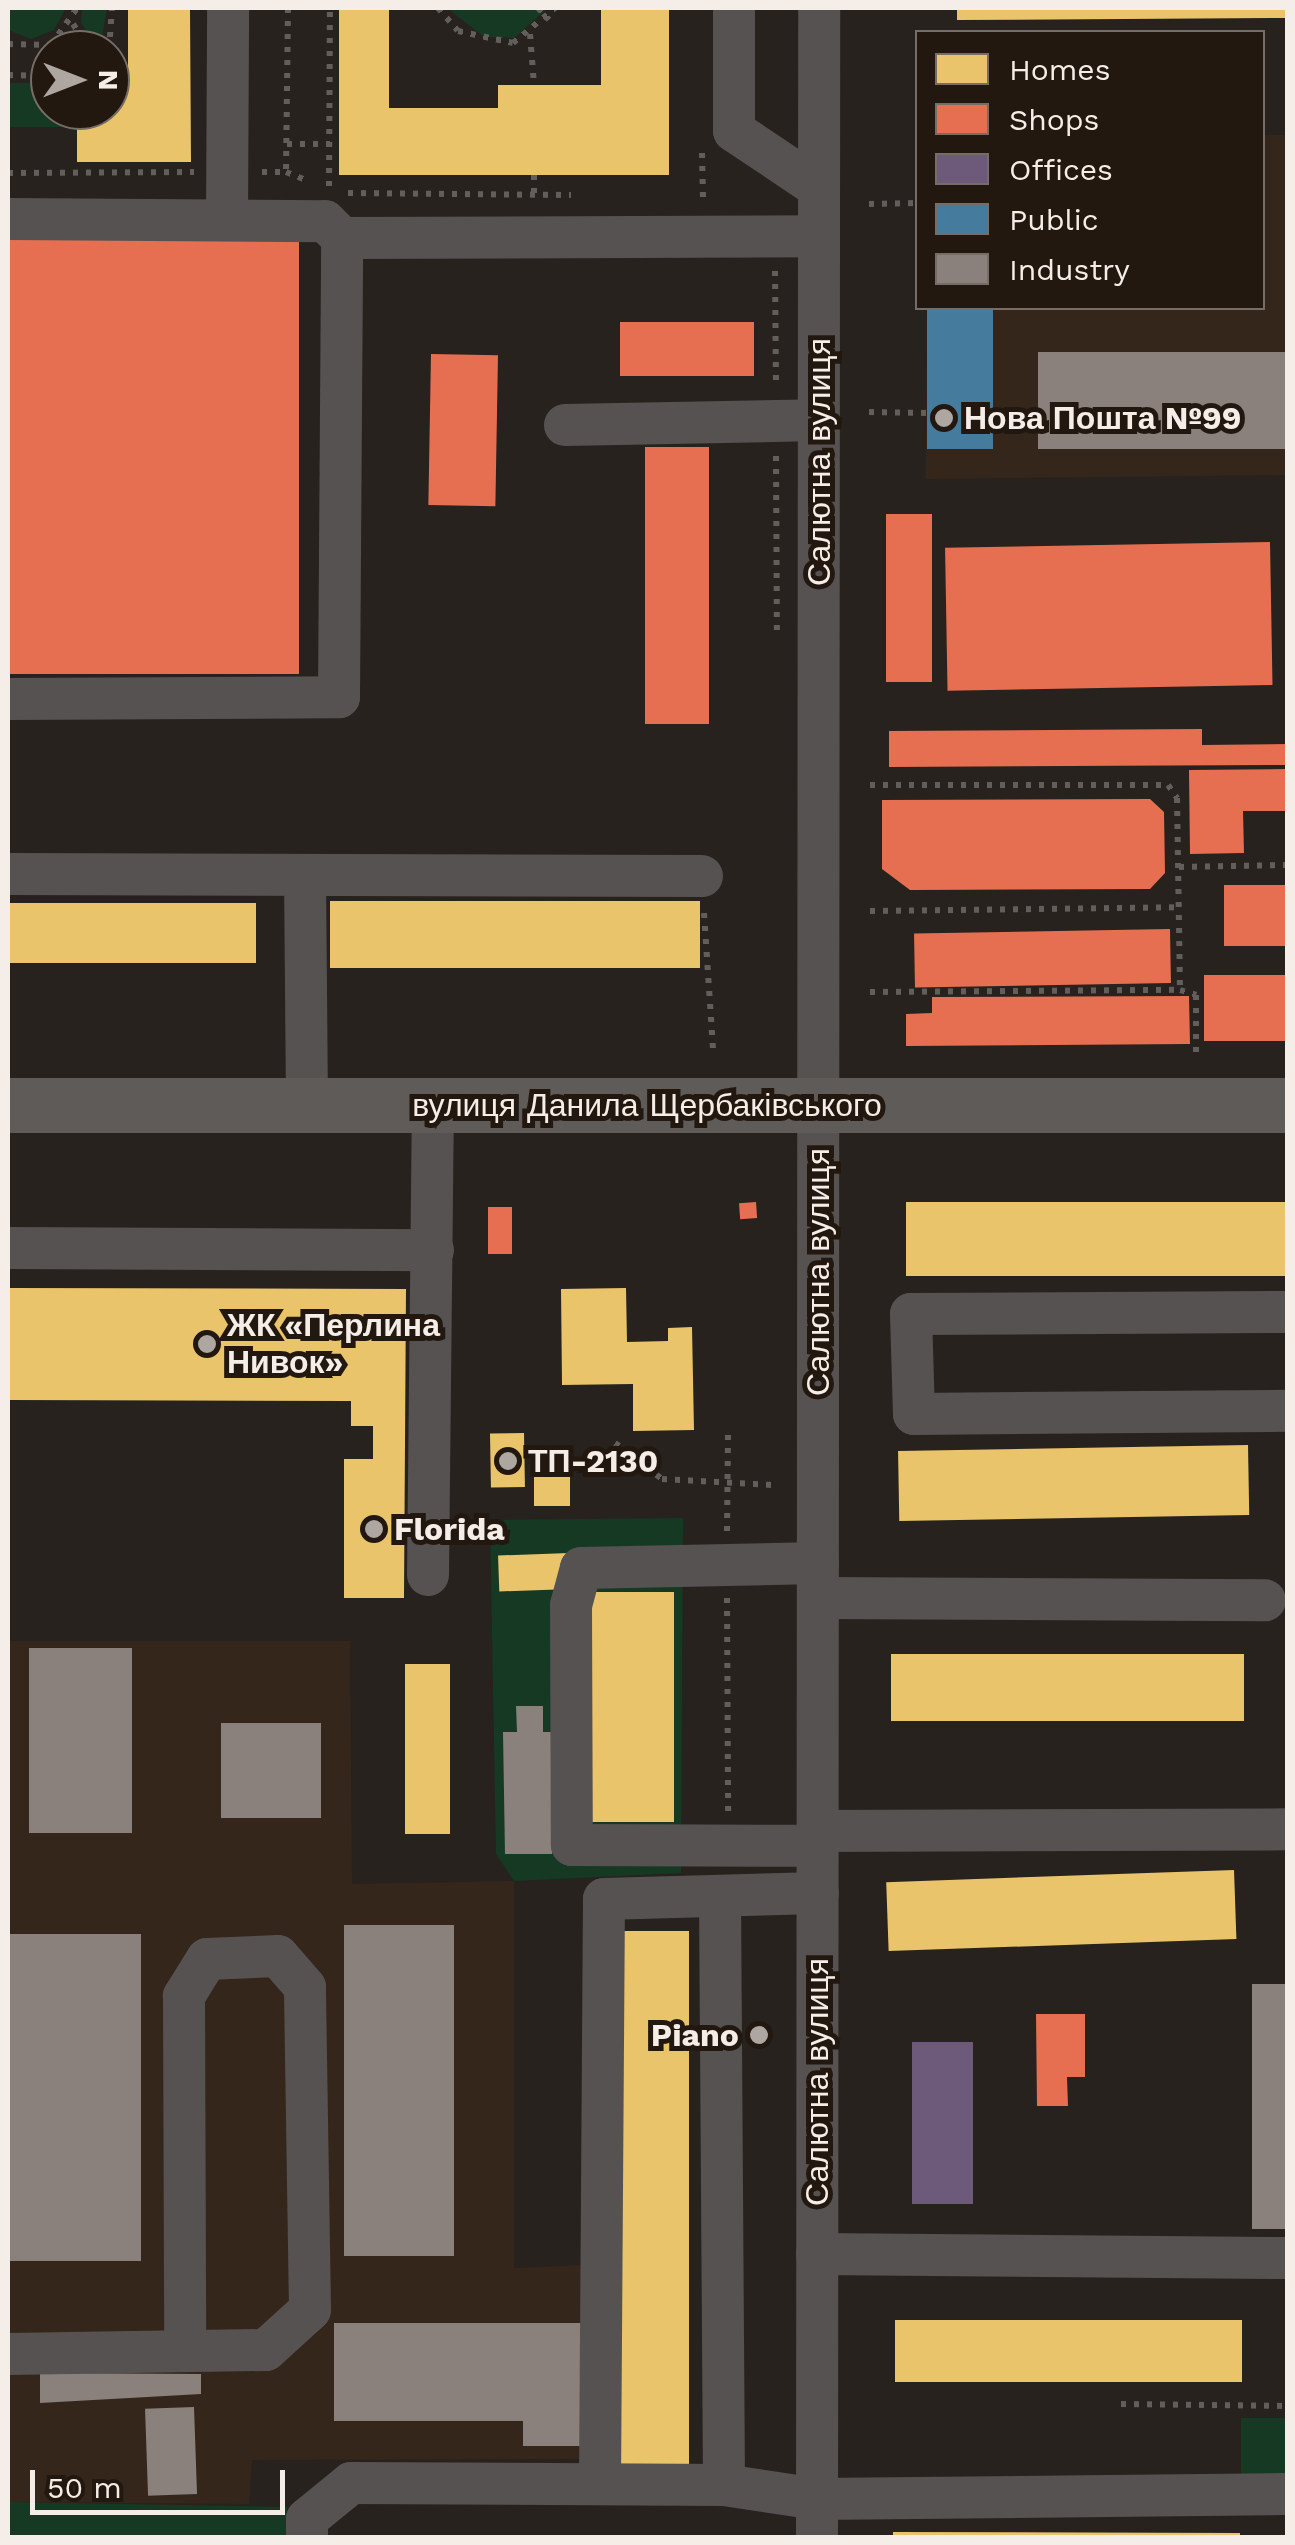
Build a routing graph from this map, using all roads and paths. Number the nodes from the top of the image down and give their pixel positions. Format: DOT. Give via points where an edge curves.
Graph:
graph roads {
  1 [pos="77,8"];
  2 [pos="228,8"];
  3 [pos="288,8"];
  4 [pos="330,8"];
  5 [pos="438,8"];
  6 [pos="538,8"];
  7 [pos="555,8"];
  8 [pos="734,8"];
  9 [pos="820,8"];
  10 [pos="549,20"];
  11 [pos="73,24"];
  12 [pos="77,30"];
  13 [pos="530,34"];
  14 [pos="8,44"];
  15 [pos="534,85"];
  16 [pos="287,144"];
  17 [pos="330,144"];
  18 [pos="228,172"];
  19 [pos="286,172"];
  20 [pos="8,173"];
  21 [pos="534,175"];
  22 [pos="820,188"];
  23 [pos="329,189"];
  24 [pos="534,195"];
  25 [pos="584,196"];
  26 [pos="686,197"];
  27 [pos="720,197"];
  28 [pos="915,203"];
  29 [pos="869,204"];
  30 [pos="8,219"];
  31 [pos="227,220"];
  32 [pos="775,236"];
  33 [pos="819,236"];
  34 [pos="342,238"];
  35 [pos="869,412"];
  36 [pos="927,413"];
  37 [pos="819,420"];
  38 [pos="776,422"];
  39 [pos="565,425"];
  40 [pos="777,658"];
  41 [pos="8,699"];
  42 [pos="870,784"];
  43 [pos="1288,865"];
  44 [pos="1178,868"];
  45 [pos="8,874"];
  46 [pos="305,875"];
  47 [pos="702,876"];
  48 [pos="1179,907"];
  49 [pos="870,911"];
  50 [pos="1180,990"];
  51 [pos="870,992"];
  52 [pos="713,1050"];
  53 [pos="1196,1052"];
  54 [pos="307,1104"];
  55 [pos="8,1105"];
  56 [pos="818,1105"];
  57 [pos="1288,1105"];
  58 [pos="432,1106"];
  59 [pos="8,1248"];
  60 [pos="432,1250"];
  61 [pos="1288,1312"];
  62 [pos="1288,1410"];
  63 [pos="728,1428"];
  64 [pos="614,1443"];
  65 [pos="728,1484"];
  66 [pos="774,1485"];
  67 [pos="727,1564"];
  68 [pos="428,1574"];
  69 [pos="818,1580"];
  70 [pos="1265,1600"];
  71 [pos="1287,1830"];
  72 [pos="818,1838"];
  73 [pos="728,1847"];
  74 [pos="818,1893"];
  75 [pos="720,1896"];
  76 [pos="817,2254"];
  77 [pos="1287,2258"];
  78 [pos="185,2351"];
  79 [pos="8,2354"];
  80 [pos="1121,2404"];
  81 [pos="1288,2406"];
  82 [pos="600,2484"];
  83 [pos="724,2485"];
  84 [pos="1283,2494"];
  85 [pos="817,2518"];
  86 [pos="307,2538"];
  1 -- 11 [label="path"];
  2 -- 18 [label="street"];
  3 -- 16 [label="path"];
  4 -- 17 [label="path"];
  5 -- 13 [label="path" via="458,32 485,40"];
  6 -- 10 [label="path"];
  7 -- 10 [label="path"];
  8 -- 22 [label="street" via="734,131"];
  9 -- 22 [label="street, Салютна вулиця"];
  10 -- 13 [label="path"];
  11 -- 12 [label="path"];
  11 -- 14 [label="path" via="51,45"];
  13 -- 15 [label="path"];
  16 -- 17 [label="path"];
  16 -- 19 [label="path"];
  17 -- 23 [label="path"];
  18 -- 19 [label="path"];
  18 -- 20 [label="path"];
  18 -- 31 [label="street"];
  19 -- 23 [label="path"];
  21 -- 24 [label="path"];
  22 -- 33 [label="street, Салютна вулиця"];
  23 -- 24 [label="path"];
  24 -- 25 [label="path"];
  26 -- 27 [label="path"];
  28 -- 29 [label="path"];
  30 -- 31 [label="street"];
  31 -- 34 [label="street" via="325,221"];
  32 -- 33 [label="street"];
  32 -- 34 [label="street"];
  32 -- 38 [label="path"];
  33 -- 37 [label="street, Салютна вулиця"];
  34 -- 41 [label="street" via="339,697"];
  35 -- 36 [label="path"];
  37 -- 38 [label="street"];
  37 -- 56 [label="street, Салютна вулиця"];
  38 -- 39 [label="street"];
  38 -- 40 [label="path"];
  42 -- 44 [label="path" via="1154,780 1177,798"];
  43 -- 44 [label="path"];
  44 -- 48 [label="path"];
  45 -- 46 [label="street"];
  46 -- 47 [label="street"];
  46 -- 54 [label="street"];
  47 -- 52 [label="path"];
  48 -- 49 [label="path"];
  48 -- 50 [label="path"];
  50 -- 51 [label="path"];
  50 -- 53 [label="path" via="1196,995"];
  54 -- 55 [label="main road, вулиця Данила Щербаківського"];
  54 -- 58 [label="main road, вулиця Данила Щербаківського"];
  56 -- 57 [label="main road, вулиця Данила Щербаківського"];
  56 -- 58 [label="main road, вулиця Данила Щербаківського"];
  56 -- 69 [label="street, Салютна вулиця"];
  58 -- 60 [label="street"];
  59 -- 60 [label="street"];
  60 -- 68 [label="street"];
  61 -- 62 [label="street" via="911,1314 914,1414"];
  63 -- 65 [label="path"];
  64 -- 65 [label="path" via="662,1478"];
  65 -- 66 [label="path"];
  65 -- 67 [label="path"];
  67 -- 69 [label="street"];
  67 -- 73 [label="path"];
  67 -- 73 [label="street" via="580,1568 572,1605 572,1845"];
  69 -- 70 [label="street"];
  69 -- 72 [label="street, Салютна вулиця"];
  71 -- 72 [label="street"];
  72 -- 73 [label="street"];
  72 -- 74 [label="street, Салютна вулиця"];
  74 -- 75 [label="street"];
  74 -- 76 [label="street, Салютна вулиця"];
  75 -- 82 [label="street" via="604,1899"];
  75 -- 83 [label="street"];
  76 -- 77 [label="street"];
  76 -- 85 [label="street, Салютна вулиця"];
  78 -- 78 [label="street" via="184,1996 207,1959 278,1956 305,1986 310,2310 266,2350"];
  78 -- 79 [label="street"];
  80 -- 81 [label="path"];
  82 -- 83 [label="street"];
  82 -- 86 [label="street" via="352,2483 307,2519"];
  83 -- 85 [label="street"];
  84 -- 85 [label="street"];
}
